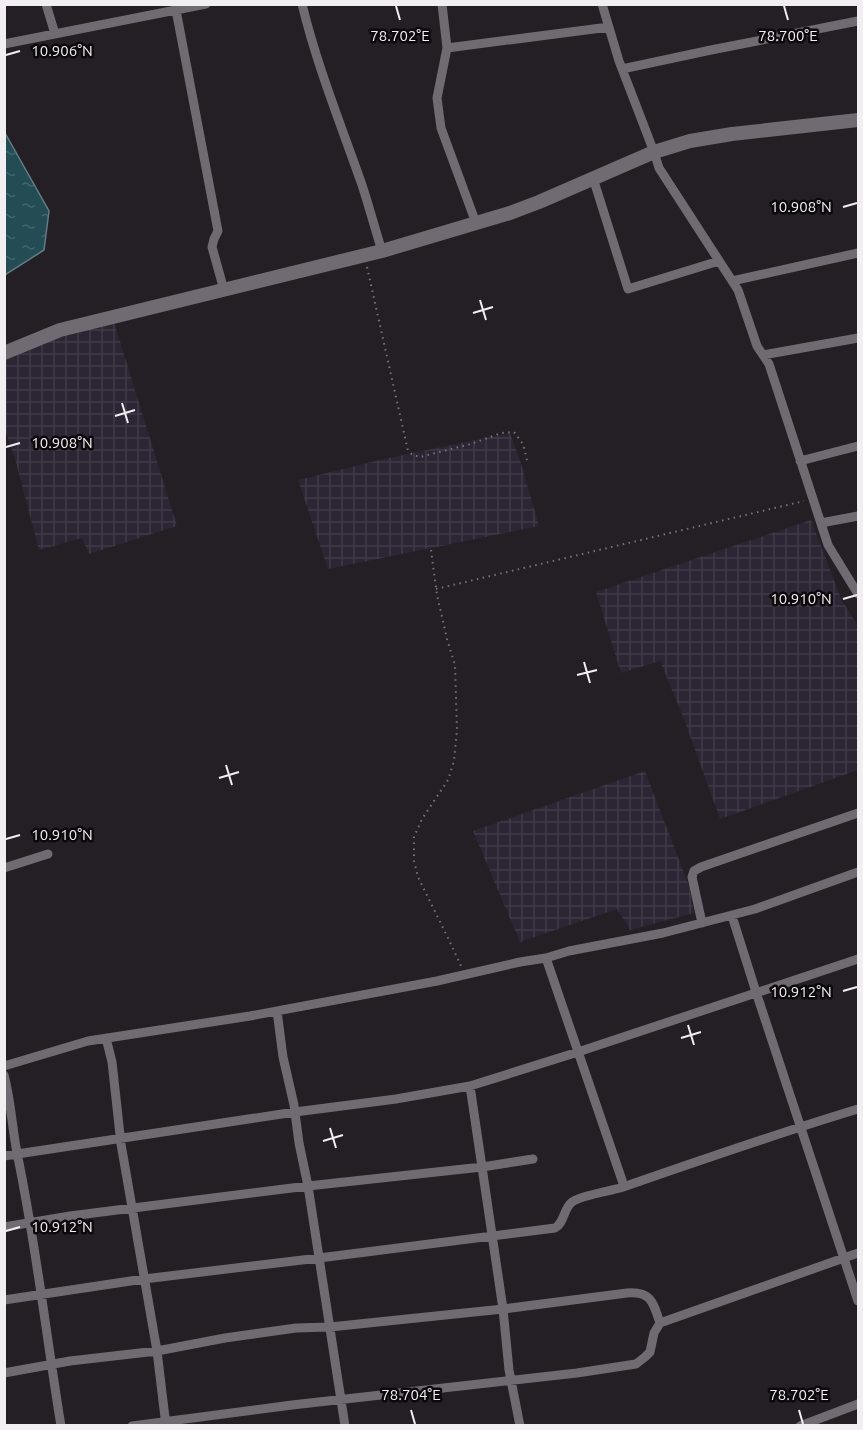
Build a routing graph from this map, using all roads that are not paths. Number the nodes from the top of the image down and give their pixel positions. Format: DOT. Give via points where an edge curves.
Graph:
graph roads {
  1 [pos="46,4"];
  2 [pos="206,4"];
  3 [pos="302,4"];
  4 [pos="442,4"];
  5 [pos="602,4"];
  6 [pos="176,10"];
  7 [pos="858,21"];
  8 [pos="609,27"];
  9 [pos="55,34"];
  10 [pos="4,44"];
  11 [pos="447,48"];
  12 [pos="622,69"];
  13 [pos="858,120"];
  14 [pos="654,152"];
  15 [pos="593,178"];
  16 [pos="476,223"];
  17 [pos="382,251"];
  18 [pos="858,253"];
  19 [pos="719,261"];
  20 [pos="732,281"];
  21 [pos="224,290"];
  22 [pos="858,338"];
  23 [pos="4,353"];
  24 [pos="763,355"];
  25 [pos="858,446"];
  26 [pos="800,461"];
  27 [pos="858,516"];
  28 [pos="821,523"];
  29 [pos="858,594"];
  30 [pos="858,813"];
  31 [pos="48,854"];
  32 [pos="4,868"];
  33 [pos="858,872"];
  34 [pos="732,916"];
  35 [pos="702,923"];
  36 [pos="546,958"];
  37 [pos="858,959"];
  38 [pos="756,992"];
  39 [pos="277,1011"];
  40 [pos="106,1038"];
  41 [pos="578,1052"];
  42 [pos="4,1066"];
  43 [pos="4,1076"];
  44 [pos="470,1086"];
  45 [pos="858,1109"];
  46 [pos="295,1112"];
  47 [pos="801,1126"];
  48 [pos="121,1138"];
  49 [pos="18,1154"];
  50 [pos="4,1156"];
  51 [pos="533,1159"];
  52 [pos="482,1167"];
  53 [pos="309,1186"];
  54 [pos="624,1186"];
  55 [pos="133,1208"];
  56 [pos="30,1222"];
  57 [pos="4,1227"];
  58 [pos="492,1236"];
  59 [pos="858,1253"];
  60 [pos="319,1258"];
  61 [pos="843,1258"];
  62 [pos="144,1279"];
  63 [pos="42,1295"];
  64 [pos="4,1300"];
  65 [pos="858,1301"];
  66 [pos="503,1309"];
  67 [pos="660,1323"];
  68 [pos="330,1328"];
  69 [pos="158,1350"];
  70 [pos="51,1364"];
  71 [pos="4,1373"];
  72 [pos="511,1380"];
  73 [pos="341,1400"];
  74 [pos="858,1404"];
  75 [pos="166,1423"];
  76 [pos="61,1425"];
  77 [pos="132,1425"];
  78 [pos="345,1425"];
  79 [pos="520,1425"];
  80 [pos="800,1425"];
  1 -- 9 [label="street"];
  2 -- 6 [label="street"];
  3 -- 17 [label="street" via="326,88"];
  4 -- 11 [label="street"];
  5 -- 8 [label="street"];
  6 -- 9 [label="street"];
  6 -- 21 [label="street" via="218,231 212,247"];
  7 -- 12 [label="street"];
  8 -- 11 [label="street"];
  8 -- 12 [label="street"];
  9 -- 10 [label="street"];
  11 -- 16 [label="street" via="437,98 441,128"];
  12 -- 14 [label="street"];
  13 -- 14 [label="main road" via="732,134"];
  14 -- 15 [label="main road"];
  14 -- 19 [label="street" via="659,168"];
  15 -- 16 [label="main road" via="539,202"];
  15 -- 19 [label="street" via="628,289"];
  16 -- 17 [label="main road"];
  17 -- 21 [label="main road"];
  18 -- 20 [label="street"];
  19 -- 20 [label="street"];
  20 -- 24 [label="street"];
  21 -- 23 [label="main road" via="60,330"];
  22 -- 24 [label="street"];
  24 -- 26 [label="street"];
  25 -- 26 [label="street"];
  26 -- 28 [label="street"];
  27 -- 28 [label="street"];
  28 -- 29 [label="street" via="828,545"];
  30 -- 35 [label="street" via="694,871"];
  31 -- 32 [label="street"];
  33 -- 34 [label="street"];
  34 -- 35 [label="street"];
  34 -- 38 [label="street"];
  35 -- 36 [label="street"];
  36 -- 39 [label="street"];
  36 -- 41 [label="street"];
  37 -- 38 [label="street"];
  38 -- 41 [label="street"];
  38 -- 47 [label="street"];
  39 -- 40 [label="street"];
  39 -- 46 [label="street"];
  40 -- 42 [label="street"];
  40 -- 48 [label="street"];
  41 -- 44 [label="street"];
  41 -- 54 [label="street"];
  43 -- 49 [label="street"];
  44 -- 46 [label="street"];
  44 -- 52 [label="street"];
  45 -- 47 [label="street"];
  46 -- 48 [label="street"];
  46 -- 53 [label="street"];
  47 -- 54 [label="street"];
  47 -- 61 [label="street"];
  48 -- 49 [label="street"];
  48 -- 55 [label="street"];
  49 -- 50 [label="street"];
  49 -- 56 [label="street"];
  51 -- 52 [label="street"];
  52 -- 53 [label="street"];
  52 -- 58 [label="street"];
  53 -- 55 [label="street"];
  53 -- 60 [label="street"];
  54 -- 58 [label="street" via="573,1201 560,1226 555,1228"];
  55 -- 56 [label="street"];
  55 -- 62 [label="street"];
  56 -- 57 [label="street"];
  56 -- 63 [label="street"];
  58 -- 60 [label="street"];
  58 -- 66 [label="street"];
  59 -- 61 [label="street"];
  60 -- 62 [label="street"];
  60 -- 68 [label="street"];
  61 -- 65 [label="street"];
  61 -- 67 [label="street"];
  62 -- 63 [label="street"];
  62 -- 69 [label="street"];
  63 -- 64 [label="street"];
  63 -- 70 [label="street"];
  66 -- 67 [label="street" via="637,1292 653,1304"];
  66 -- 68 [label="street"];
  66 -- 72 [label="street"];
  67 -- 72 [label="street" via="650,1352 636,1364"];
  68 -- 69 [label="street" via="296,1328"];
  68 -- 73 [label="street"];
  69 -- 70 [label="street"];
  69 -- 75 [label="street"];
  70 -- 71 [label="street"];
  70 -- 76 [label="street"];
  72 -- 73 [label="street"];
  72 -- 79 [label="street"];
  73 -- 75 [label="street"];
  73 -- 78 [label="street"];
  74 -- 80 [label="street"];
  75 -- 77 [label="street"];
}
